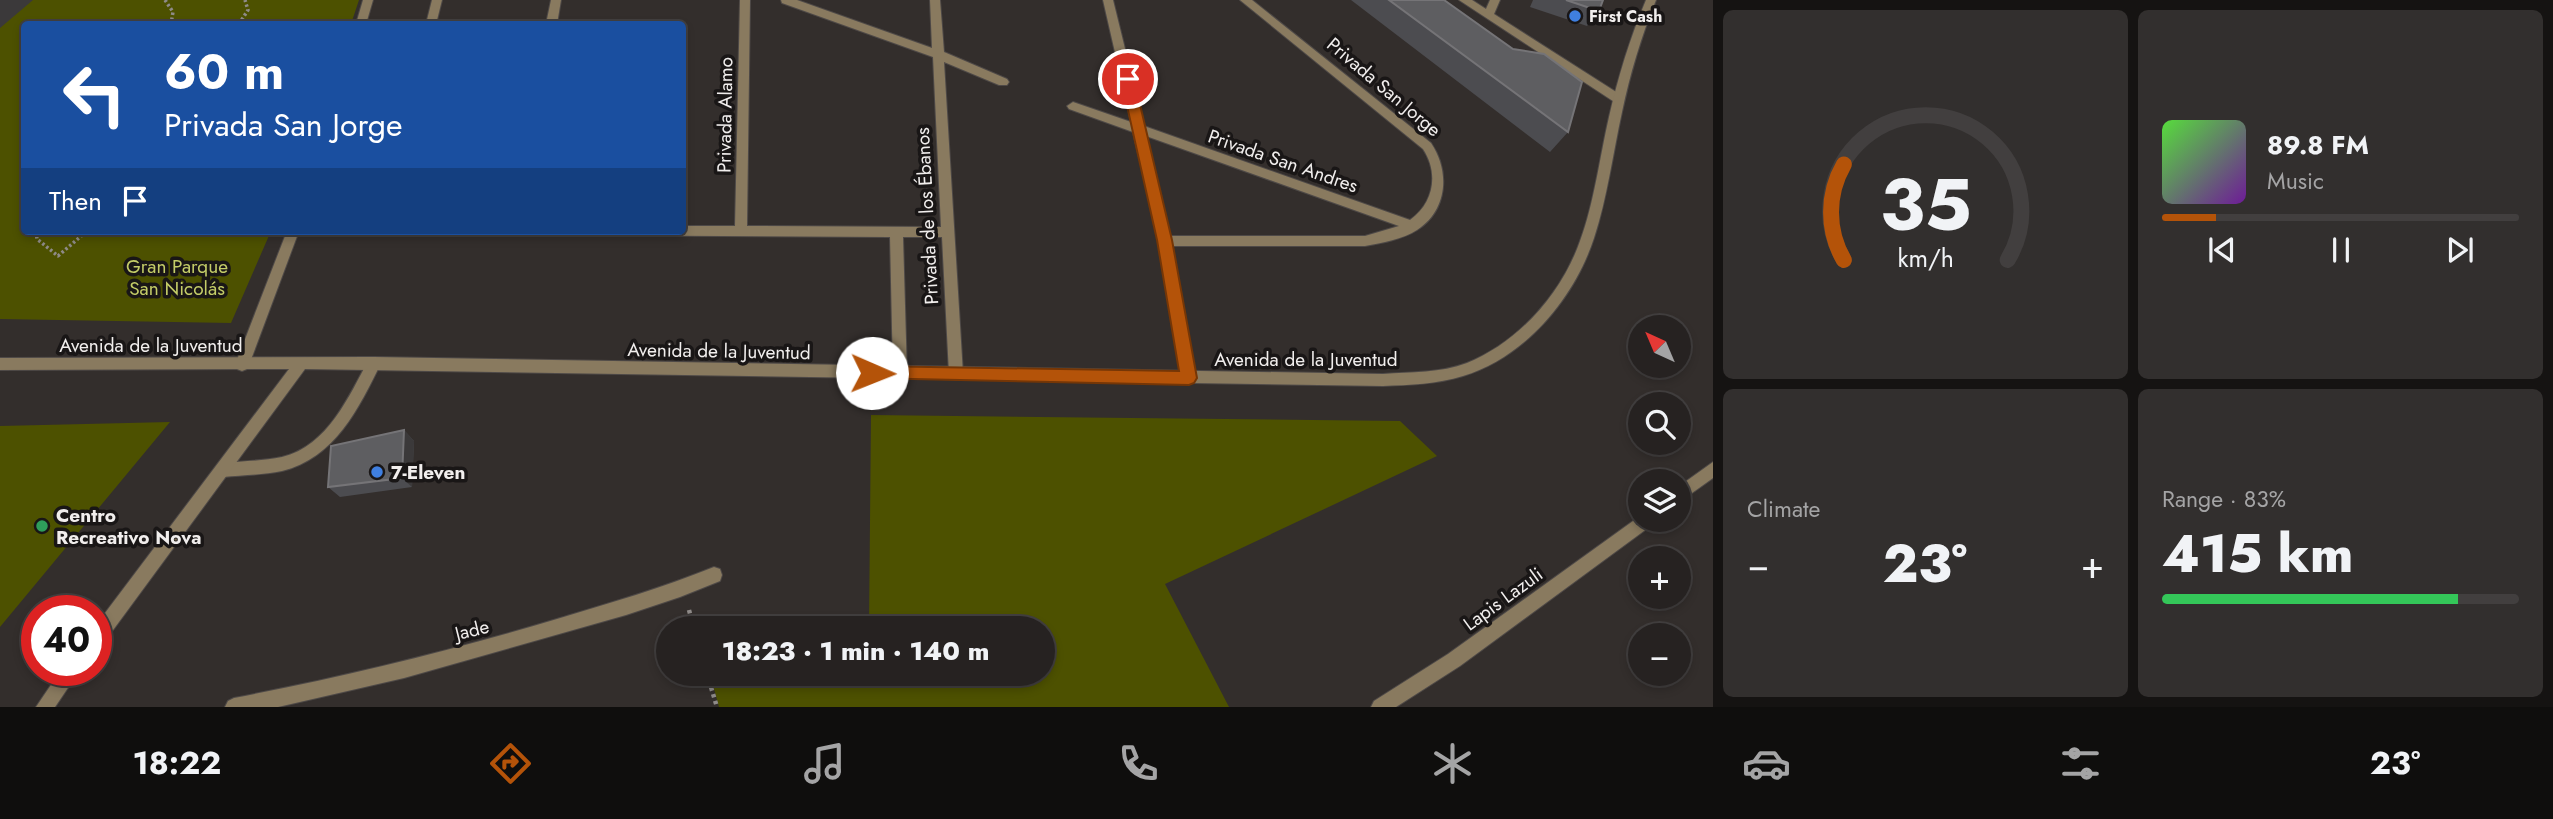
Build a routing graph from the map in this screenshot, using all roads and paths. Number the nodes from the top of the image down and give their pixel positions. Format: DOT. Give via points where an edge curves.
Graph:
graph roads {
  1 [pos="164,0"];
  2 [pos="245,0"];
  3 [pos="368,0"];
  4 [pos="436,0"];
  5 [pos="556,0"];
  6 [pos="744,0"];
  7 [pos="786,0"];
  8 [pos="934,0"];
  9 [pos="1108,0"];
  10 [pos="1245,0"];
  11 [pos="1464,0"];
  12 [pos="1495,0"];
  13 [pos="1651,0"];
  14 [pos="1488,16"];
  15 [pos="172,21"];
  16 [pos="241,21"];
  17 [pos="362,21"];
  18 [pos="432,21"];
  19 [pos="552,21"];
  20 [pos="937,54"];
  21 [pos="1003,82"];
  22 [pos="1620,100"];
  23 [pos="1073,106"];
  24 [pos="1141,132"];
  25 [pos="1413,226"];
  26 [pos="741,230"];
  27 [pos="686,231"];
  28 [pos="896,232"];
  29 [pos="946,232"];
  30 [pos="36,235"];
  31 [pos="82,235"];
  32 [pos="291,235"];
  33 [pos="1164,240"];
  34 [pos="374,363"];
  35 [pos="0,364"];
  36 [pos="301,364"];
  37 [pos="242,365"];
  38 [pos="900,373"];
  39 [pos="956,374"];
  40 [pos="1189,378"];
  41 [pos="1713,469"];
  42 [pos="223,470"];
  43 [pos="1691,486"];
  44 [pos="1630,532"];
  45 [pos="714,575"];
  46 [pos="112,618"];
  47 [pos="60,686"];
  48 [pos="711,686"];
  49 [pos="45,707"];
  50 [pos="234,707"];
  51 [pos="717,707"];
  52 [pos="1380,707"];
  1 -- 15 [label="path" via="173,12"];
  2 -- 16 [label="path" via="248,10"];
  3 -- 17 [label="street"];
  4 -- 18 [label="street"];
  5 -- 19 [label="street"];
  6 -- 26 [label="street, Privada Alamo"];
  7 -- 20 [label="street"];
  8 -- 20 [label="street, Privada de los Ébanos"];
  9 -- 24 [label="street"];
  10 -- 25 [label="street, Privada San Jorge" via="1427,145 1440,171 1437,198"];
  11 -- 14 [label="street"];
  12 -- 14 [label="street"];
  13 -- 22 [label="street, Avenida de la Juventud"];
  14 -- 22 [label="street"];
  20 -- 21 [label="street"];
  20 -- 29 [label="street, Privada de los Ébanos"];
  22 -- 40 [label="street, Avenida de la Juventud" via="1586,244 1563,291 1509,347 1472,367 1433,376 1383,380"];
  23 -- 24 [label="street"];
  24 -- 25 [label="street, Privada San Andres"];
  24 -- 33 [label="street"];
  25 -- 33 [label="street, Privada San Jorge" via="1365,241"];
  26 -- 27 [label="street"];
  26 -- 28 [label="street"];
  28 -- 29 [label="street"];
  28 -- 38 [label="street, Privada de los Ébanos"];
  29 -- 39 [label="street, Privada de los Ébanos"];
  30 -- 31 [label="path" via="58,256"];
  32 -- 37 [label="street"];
  33 -- 40 [label="street"];
  34 -- 36 [label="street, Avenida de la Juventud"];
  34 -- 38 [label="street, Avenida de la Juventud"];
  34 -- 42 [label="street" via="343,421 321,444 285,463"];
  35 -- 37 [label="street, Avenida de la Juventud"];
  36 -- 37 [label="street, Avenida de la Juventud"];
  36 -- 42 [label="street"];
  38 -- 39 [label="street, Avenida de la Juventud"];
  39 -- 40 [label="street, Avenida de la Juventud"];
  41 -- 43 [label="street"];
  42 -- 46 [label="street"];
  44 -- 52 [label="street, Lapis Lazuli" via="1454,660"];
  45 -- 50 [label="street, Jade" via="683,589 515,641 309,693"];
  47 -- 49 [label="street"];
  48 -- 51 [label="path"];
}
